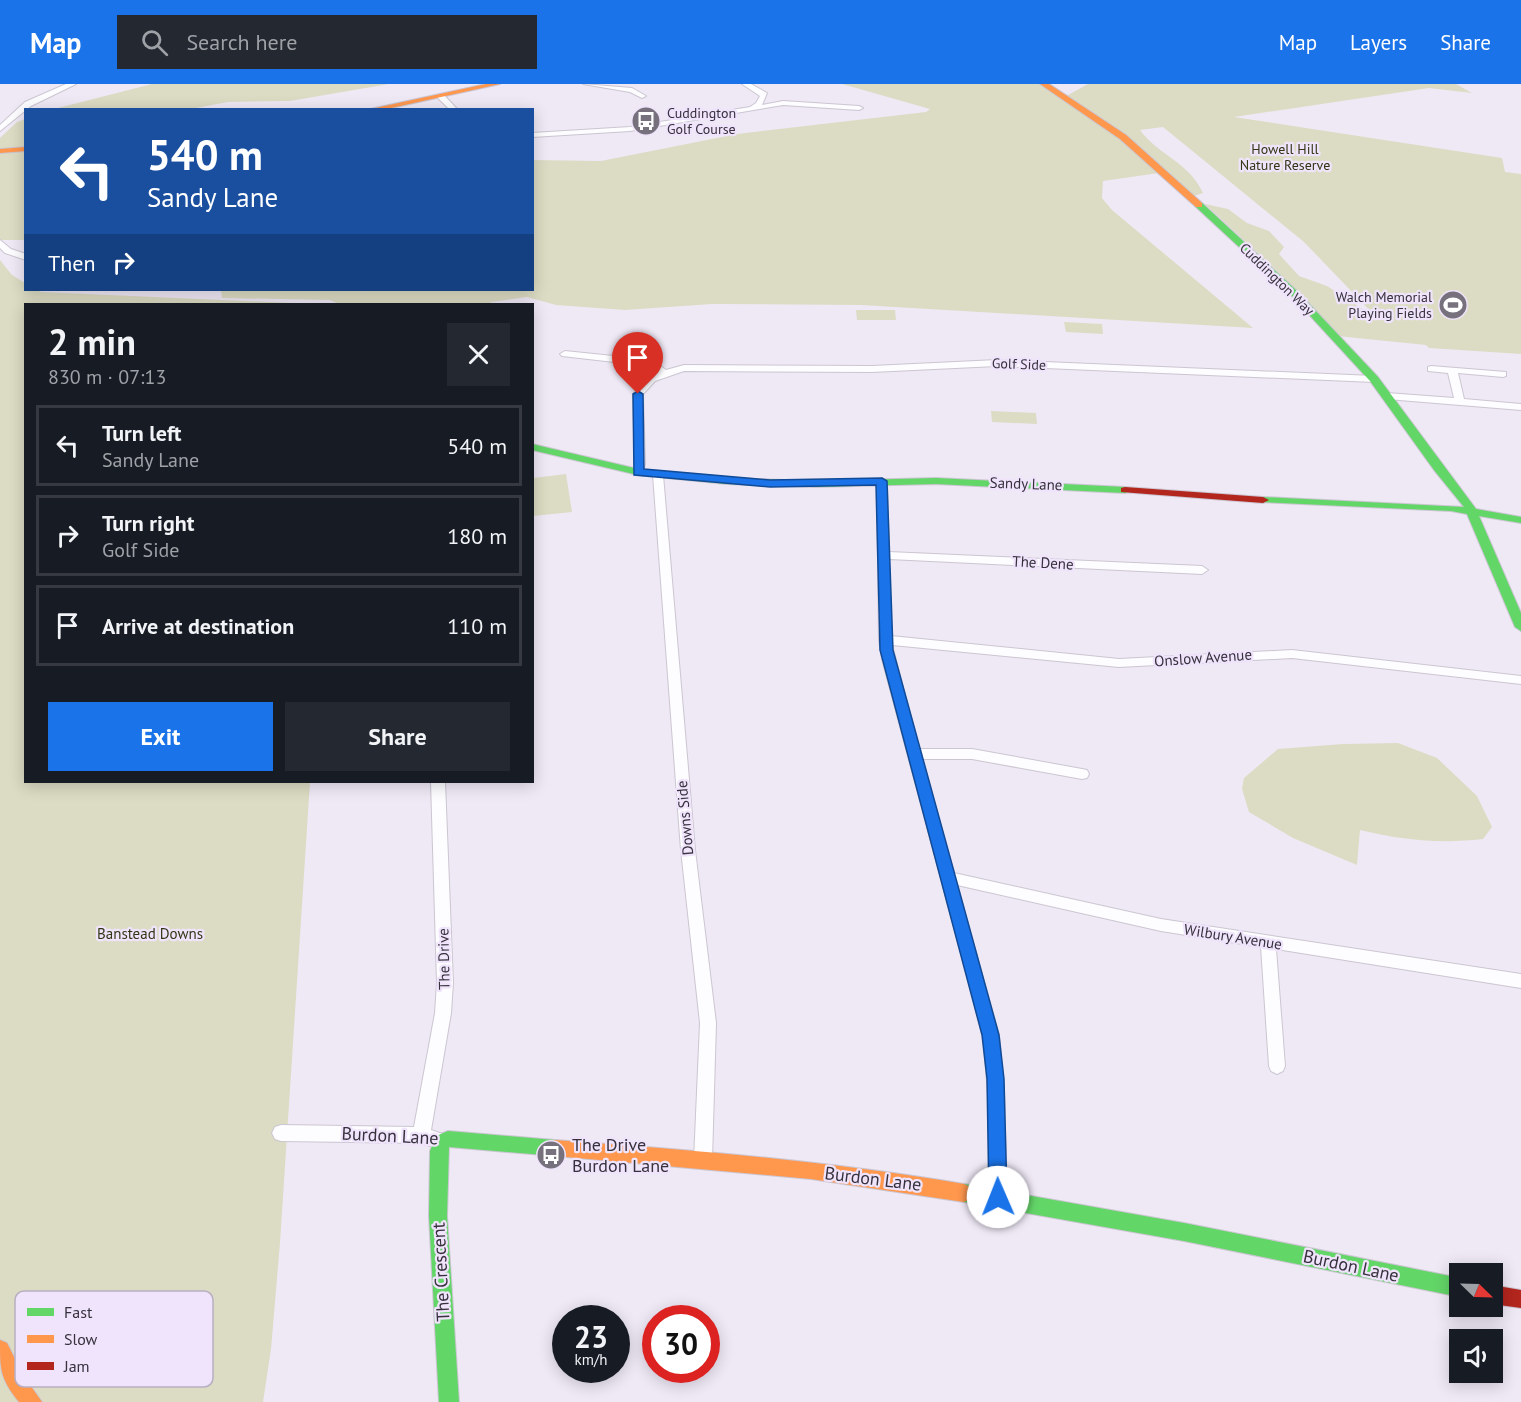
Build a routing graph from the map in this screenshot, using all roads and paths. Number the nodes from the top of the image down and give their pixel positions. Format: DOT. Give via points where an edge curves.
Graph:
graph roads {
  1 [pos="72,84"];
  2 [pos="496,84"];
  3 [pos="587,84"];
  4 [pos="746,84"];
  5 [pos="1044,84"];
  6 [pos="764,95"];
  7 [pos="440,96"];
  8 [pos="642,96"];
  9 [pos="783,104"];
  10 [pos="379,108"];
  11 [pos="453,108"];
  12 [pos="859,108"];
  13 [pos="752,109"];
  14 [pos="0,129"];
  15 [pos="534,135"];
  16 [pos="24,149"];
  17 [pos="0,150"];
  18 [pos="0,243"];
  19 [pos="24,256"];
  20 [pos="565,354"];
  21 [pos="1431,369"];
  22 [pos="1452,370"];
  23 [pos="664,373"];
  24 [pos="1503,374"];
  25 [pos="1374,379"];
  26 [pos="1387,396"];
  27 [pos="1460,402"];
  28 [pos="1521,407"];
  29 [pos="534,447"];
  30 [pos="638,472"];
  31 [pos="658,476"];
  32 [pos="882,481"];
  33 [pos="1470,511"];
  34 [pos="1521,520"];
  35 [pos="884,555"];
  36 [pos="1202,570"];
  37 [pos="1521,627"];
  38 [pos="885,640"];
  39 [pos="1521,680"];
  40 [pos="914,754"];
  41 [pos="1082,774"];
  42 [pos="438,783"];
  43 [pos="948,880"];
  44 [pos="1268,943"];
  45 [pos="1521,981"];
  46 [pos="1276,1066"];
  47 [pos="281,1133"];
  48 [pos="421,1135"];
  49 [pos="442,1142"];
  50 [pos="703,1160"];
  51 [pos="998,1197"];
  52 [pos="1449,1286"];
  53 [pos="1503,1296"];
  54 [pos="1521,1299"];
  55 [pos="0,1350"];
  56 [pos="15,1380"];
  57 [pos="20,1387"];
  58 [pos="32,1402"];
  59 [pos="449,1402"];
  1 -- 14 [label="street" via="28,104"];
  2 -- 7 [label="main road"];
  3 -- 8 [label="street" via="632,90"];
  4 -- 6 [label="street"];
  5 -- 25 [label="main road, Cuddington Way" via="1123,137 1169,177 1294,293"];
  6 -- 9 [label="street"];
  6 -- 13 [label="street"];
  7 -- 10 [label="main road"];
  7 -- 11 [label="street"];
  9 -- 12 [label="street"];
  9 -- 13 [label="street"];
  13 -- 15 [label="street" via="630,129"];
  16 -- 17 [label="main road"];
  18 -- 19 [label="street" via="8,252"];
  20 -- 23 [label="street" via="652,363"];
  21 -- 22 [label="street"];
  22 -- 24 [label="street"];
  22 -- 27 [label="street"];
  23 -- 25 [label="street, Golf Side" via="703,367 872,369 998,363"];
  23 -- 30 [label="street, Golf Side" via="644,385 638,394"];
  25 -- 26 [label="main road, Cuddington Way"];
  26 -- 27 [label="street"];
  26 -- 33 [label="main road, Cuddington Way"];
  27 -- 28 [label="street"];
  29 -- 30 [label="main road, Sandy Lane"];
  30 -- 31 [label="main road, Sandy Lane"];
  31 -- 32 [label="main road, Sandy Lane" via="770,483"];
  31 -- 50 [label="street, Downs Side" via="687,850 708,1023"];
  32 -- 33 [label="main road, Sandy Lane" via="1068,486"];
  32 -- 35 [label="street"];
  33 -- 34 [label="main road, Sandy Lane"];
  33 -- 37 [label="main road, Cuddington Way"];
  35 -- 36 [label="street, The Dene"];
  35 -- 38 [label="street"];
  38 -- 39 [label="street, Onslow Avenue" via="1119,663 1292,654"];
  38 -- 40 [label="street"];
  40 -- 41 [label="street" via="972,754"];
  40 -- 43 [label="street"];
  42 -- 48 [label="street, The Drive" via="445,982"];
  43 -- 44 [label="street, Wilbury Avenue" via="958,879 1161,925"];
  43 -- 51 [label="street" via="994,1051"];
  44 -- 45 [label="street, Wilbury Avenue"];
  44 -- 46 [label="street"];
  47 -- 48 [label="street, Burdon Lane"];
  48 -- 49 [label="street, Burdon Lane"];
  49 -- 50 [label="main road, Burdon Lane" via="456,1138"];
  49 -- 59 [label="main road, The Crescent" via="438,1151 438,1216"];
  50 -- 51 [label="main road, Burdon Lane"];
  51 -- 52 [label="main road, Burdon Lane"];
  53 -- 54 [label="main road"];
  55 -- 56 [label="main road"];
  57 -- 58 [label="main road"];
}
